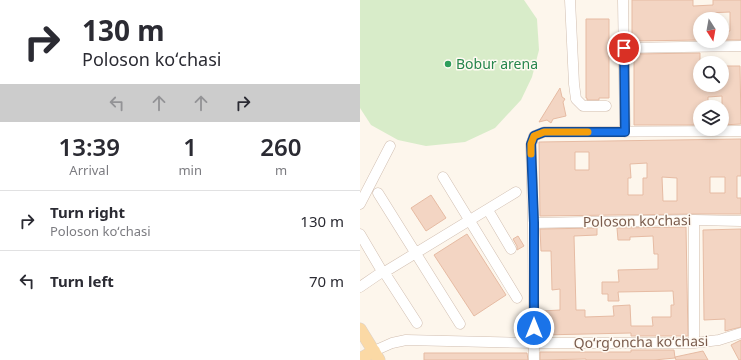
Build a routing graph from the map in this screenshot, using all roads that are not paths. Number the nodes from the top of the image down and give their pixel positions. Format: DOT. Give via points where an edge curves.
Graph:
graph roads {
  1 [pos="570,0"];
  2 [pos="623,0"];
  3 [pos="741,46"];
  4 [pos="624,48"];
  5 [pos="606,106"];
  6 [pos="741,131"];
  7 [pos="625,132"];
  8 [pos="390,146"];
  9 [pos="443,177"];
  10 [pos="516,192"];
  11 [pos="378,193"];
  12 [pos="360,204"];
  13 [pos="488,210"];
  14 [pos="470,220"];
  15 [pos="694,220"];
  16 [pos="741,221"];
  17 [pos="534,223"];
  18 [pos="360,234"];
  19 [pos="511,249"];
  20 [pos="416,253"];
  21 [pos="383,273"];
  22 [pos="360,287"];
  23 [pos="517,298"];
  24 [pos="417,324"];
  25 [pos="460,324"];
  26 [pos="360,329"];
  27 [pos="741,332"];
  28 [pos="534,343"];
  29 [pos="694,343"];
  30 [pos="377,355"];
  31 [pos="360,359"];
  32 [pos="534,360"];
  1 -- 5 [label="street" via="576,99 583,106"];
  2 -- 4 [label="street"];
  3 -- 4 [label="street"];
  4 -- 7 [label="street"];
  6 -- 7 [label="street"];
  7 -- 17 [label="street" via="544,132 534,136 531,144"];
  8 -- 12 [label="street"];
  9 -- 14 [label="street"];
  10 -- 13 [label="street"];
  11 -- 20 [label="street"];
  13 -- 14 [label="street"];
  13 -- 19 [label="street"];
  14 -- 20 [label="street"];
  14 -- 23 [label="street"];
  15 -- 16 [label="street, Poloson koʻchasi"];
  15 -- 17 [label="street, Poloson koʻchasi"];
  15 -- 29 [label="street"];
  17 -- 28 [label="street"];
  18 -- 21 [label="street"];
  20 -- 21 [label="street"];
  20 -- 25 [label="street"];
  21 -- 22 [label="street"];
  21 -- 24 [label="street"];
  26 -- 30 [label="main road"];
  27 -- 29 [label="street, Qoʻrgʻoncha koʻchasi" via="720,340"];
  28 -- 29 [label="street, Qoʻrgʻoncha koʻchasi"];
  28 -- 30 [label="street, Qoʻrgʻoncha koʻchasi" via="406,340 392,343"];
  28 -- 32 [label="street"];
  30 -- 31 [label="main road"];
}
